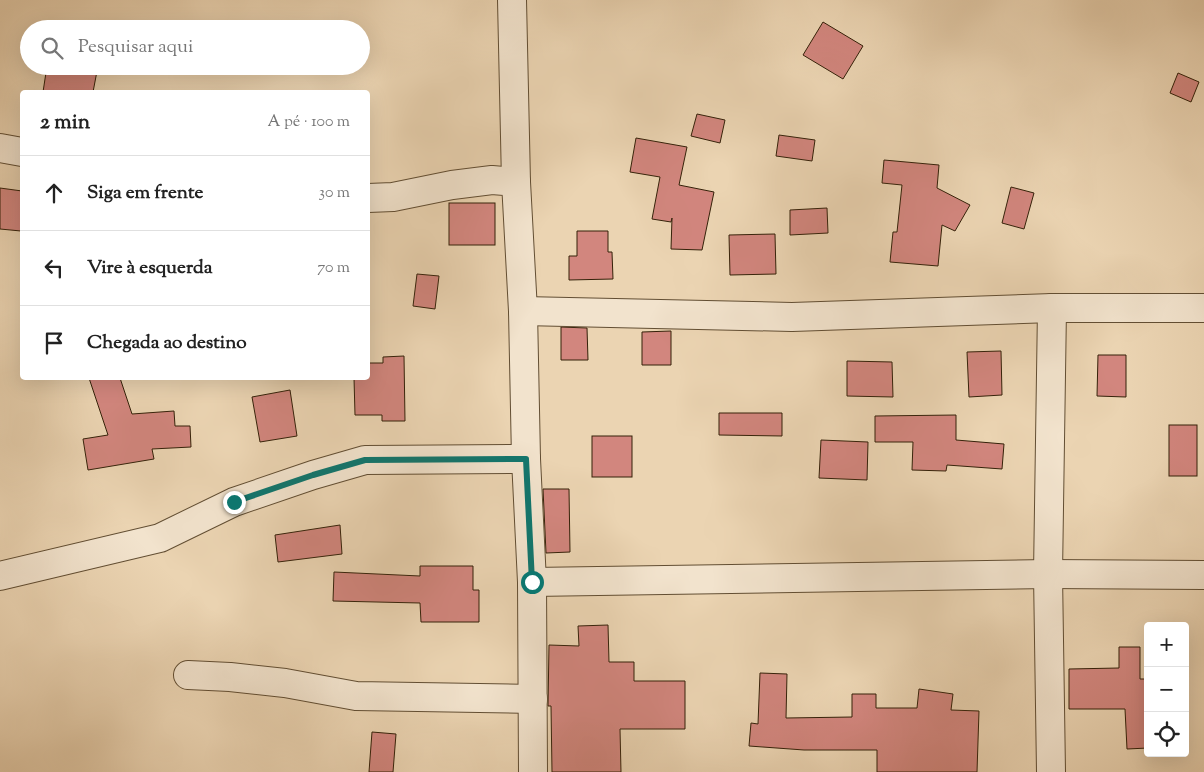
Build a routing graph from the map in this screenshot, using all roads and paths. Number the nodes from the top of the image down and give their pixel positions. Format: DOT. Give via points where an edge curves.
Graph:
graph roads {
  1 [pos="512,0"];
  2 [pos="0,148"];
  3 [pos="20,152"];
  4 [pos="516,182"];
  5 [pos="370,198"];
  6 [pos="1052,308"];
  7 [pos="1204,308"];
  8 [pos="523,311"];
  9 [pos="526,459"];
  10 [pos="1048,574"];
  11 [pos="1204,575"];
  12 [pos="0,576"];
  13 [pos="532,582"];
  14 [pos="188,675"];
  15 [pos="532,699"];
  16 [pos="533,772"];
  17 [pos="1051,772"];
  1 -- 4 [label="street"];
  2 -- 3 [label="street"];
  4 -- 5 [label="street" via="492,180"];
  4 -- 8 [label="street"];
  6 -- 7 [label="street"];
  6 -- 8 [label="street" via="792,317"];
  6 -- 10 [label="street"];
  8 -- 9 [label="street"];
  9 -- 12 [label="street" via="365,460 234,502 160,538"];
  9 -- 13 [label="street"];
  10 -- 11 [label="street"];
  10 -- 13 [label="street"];
  10 -- 17 [label="street"];
  13 -- 15 [label="street"];
  14 -- 15 [label="street" via="285,683 356,696"];
  15 -- 16 [label="street"];
}
